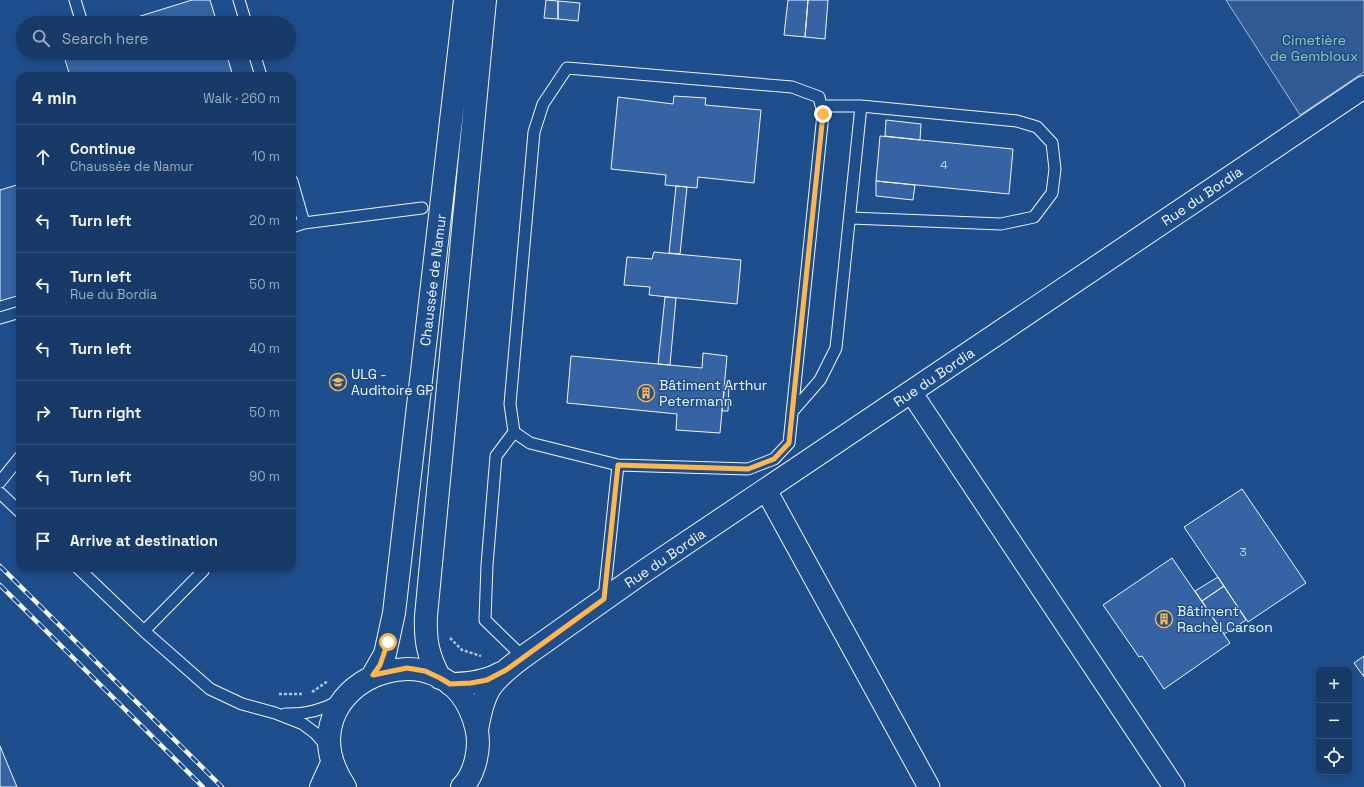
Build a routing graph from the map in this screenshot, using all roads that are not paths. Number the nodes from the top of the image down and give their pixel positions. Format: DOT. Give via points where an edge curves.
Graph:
graph roads {
  1 [pos="75,0"];
  2 [pos="239,0"];
  3 [pos="465,0"];
  4 [pos="485,0"];
  5 [pos="80,16"];
  6 [pos="244,16"];
  7 [pos="256,60"];
  8 [pos="260,72"];
  9 [pos="1364,87"];
  10 [pos="821,106"];
  11 [pos="861,106"];
  12 [pos="296,195"];
  13 [pos="422,208"];
  14 [pos="851,218"];
  15 [pos="304,223"];
  16 [pos="296,226"];
  17 [pos="16,313"];
  18 [pos="0,318"];
  19 [pos="911,392"];
  20 [pos="792,412"];
  21 [pos="514,432"];
  22 [pos="16,462"];
  23 [pos="618,465"];
  24 [pos="0,482"];
  25 [pos="766,490"];
  26 [pos="0,493"];
  27 [pos="16,508"];
  28 [pos="82,572"];
  29 [pos="201,572"];
  30 [pos="604,599"];
  31 [pos="144,631"];
  32 [pos="523,657"];
  33 [pos="506,670"];
  34 [pos="373,675"];
  35 [pos="445,681"];
  36 [pos="343,699"];
  37 [pos="275,713"];
  38 [pos="477,730"];
  39 [pos="331,756"];
  40 [pos="321,787"];
  41 [pos="344,787"];
  42 [pos="462,787"];
  43 [pos="929,787"];
  44 [pos="1174,787"];
  1 -- 5 [label="lane"];
  2 -- 6 [label="lane"];
  3 -- 34 [label="main road, Chaussée de Namur" via="394,613 385,654"];
  4 -- 35 [label="main road, Chaussée de Namur" via="426,616 426,644 431,661"];
  7 -- 8 [label="lane"];
  9 -- 19 [label="main road, Rue du Bordia"];
  10 -- 11 [label="lane"];
  10 -- 20 [label="lane" via="823,114"];
  10 -- 21 [label="lane" via="818,97 792,87 566,68 543,104 534,132 510,404"];
  11 -- 14 [label="lane"];
  11 -- 14 [label="lane" via="1017,121 1037,127 1052,143 1055,169 1052,193 1034,217 1001,224"];
  12 -- 15 [label="lane"];
  13 -- 15 [label="lane"];
  14 -- 20 [label="lane" via="836,348 820,380"];
  15 -- 16 [label="lane"];
  17 -- 18 [label="lane"];
  19 -- 25 [label="main road, Rue du Bordia"];
  19 -- 44 [label="street"];
  20 -- 23 [label="lane" via="789,443 774,459 748,469"];
  21 -- 23 [label="lane" via="530,443"];
  21 -- 32 [label="lane" via="496,456 485,620"];
  22 -- 24 [label="lane"];
  23 -- 30 [label="lane"];
  25 -- 30 [label="main road, Rue du Bordia"];
  25 -- 43 [label="street"];
  26 -- 27 [label="lane"];
  28 -- 31 [label="lane"];
  29 -- 31 [label="lane"];
  30 -- 32 [label="main road, Rue du Bordia"];
  31 -- 37 [label="lane" via="210,689 242,704"];
  32 -- 33 [label="main road, Rue du Bordia"];
  33 -- 35 [label="main road, Rue du Bordia" via="487,680 471,683"];
  33 -- 38 [label="main road, Rue du Bordia" via="490,685 485,695"];
  34 -- 35 [label="main road" via="407,668 425,671"];
  34 -- 36 [label="main road" via="360,682"];
  35 -- 38 [label="main road" via="469,706"];
  36 -- 37 [label="lane" via="309,713"];
  36 -- 39 [label="main road" via="330,732"];
  37 -- 39 [label="lane" via="304,724 315,733"];
  38 -- 42 [label="main road" via="475,763"];
  39 -- 40 [label="main road"];
  39 -- 41 [label="main road"];
}
